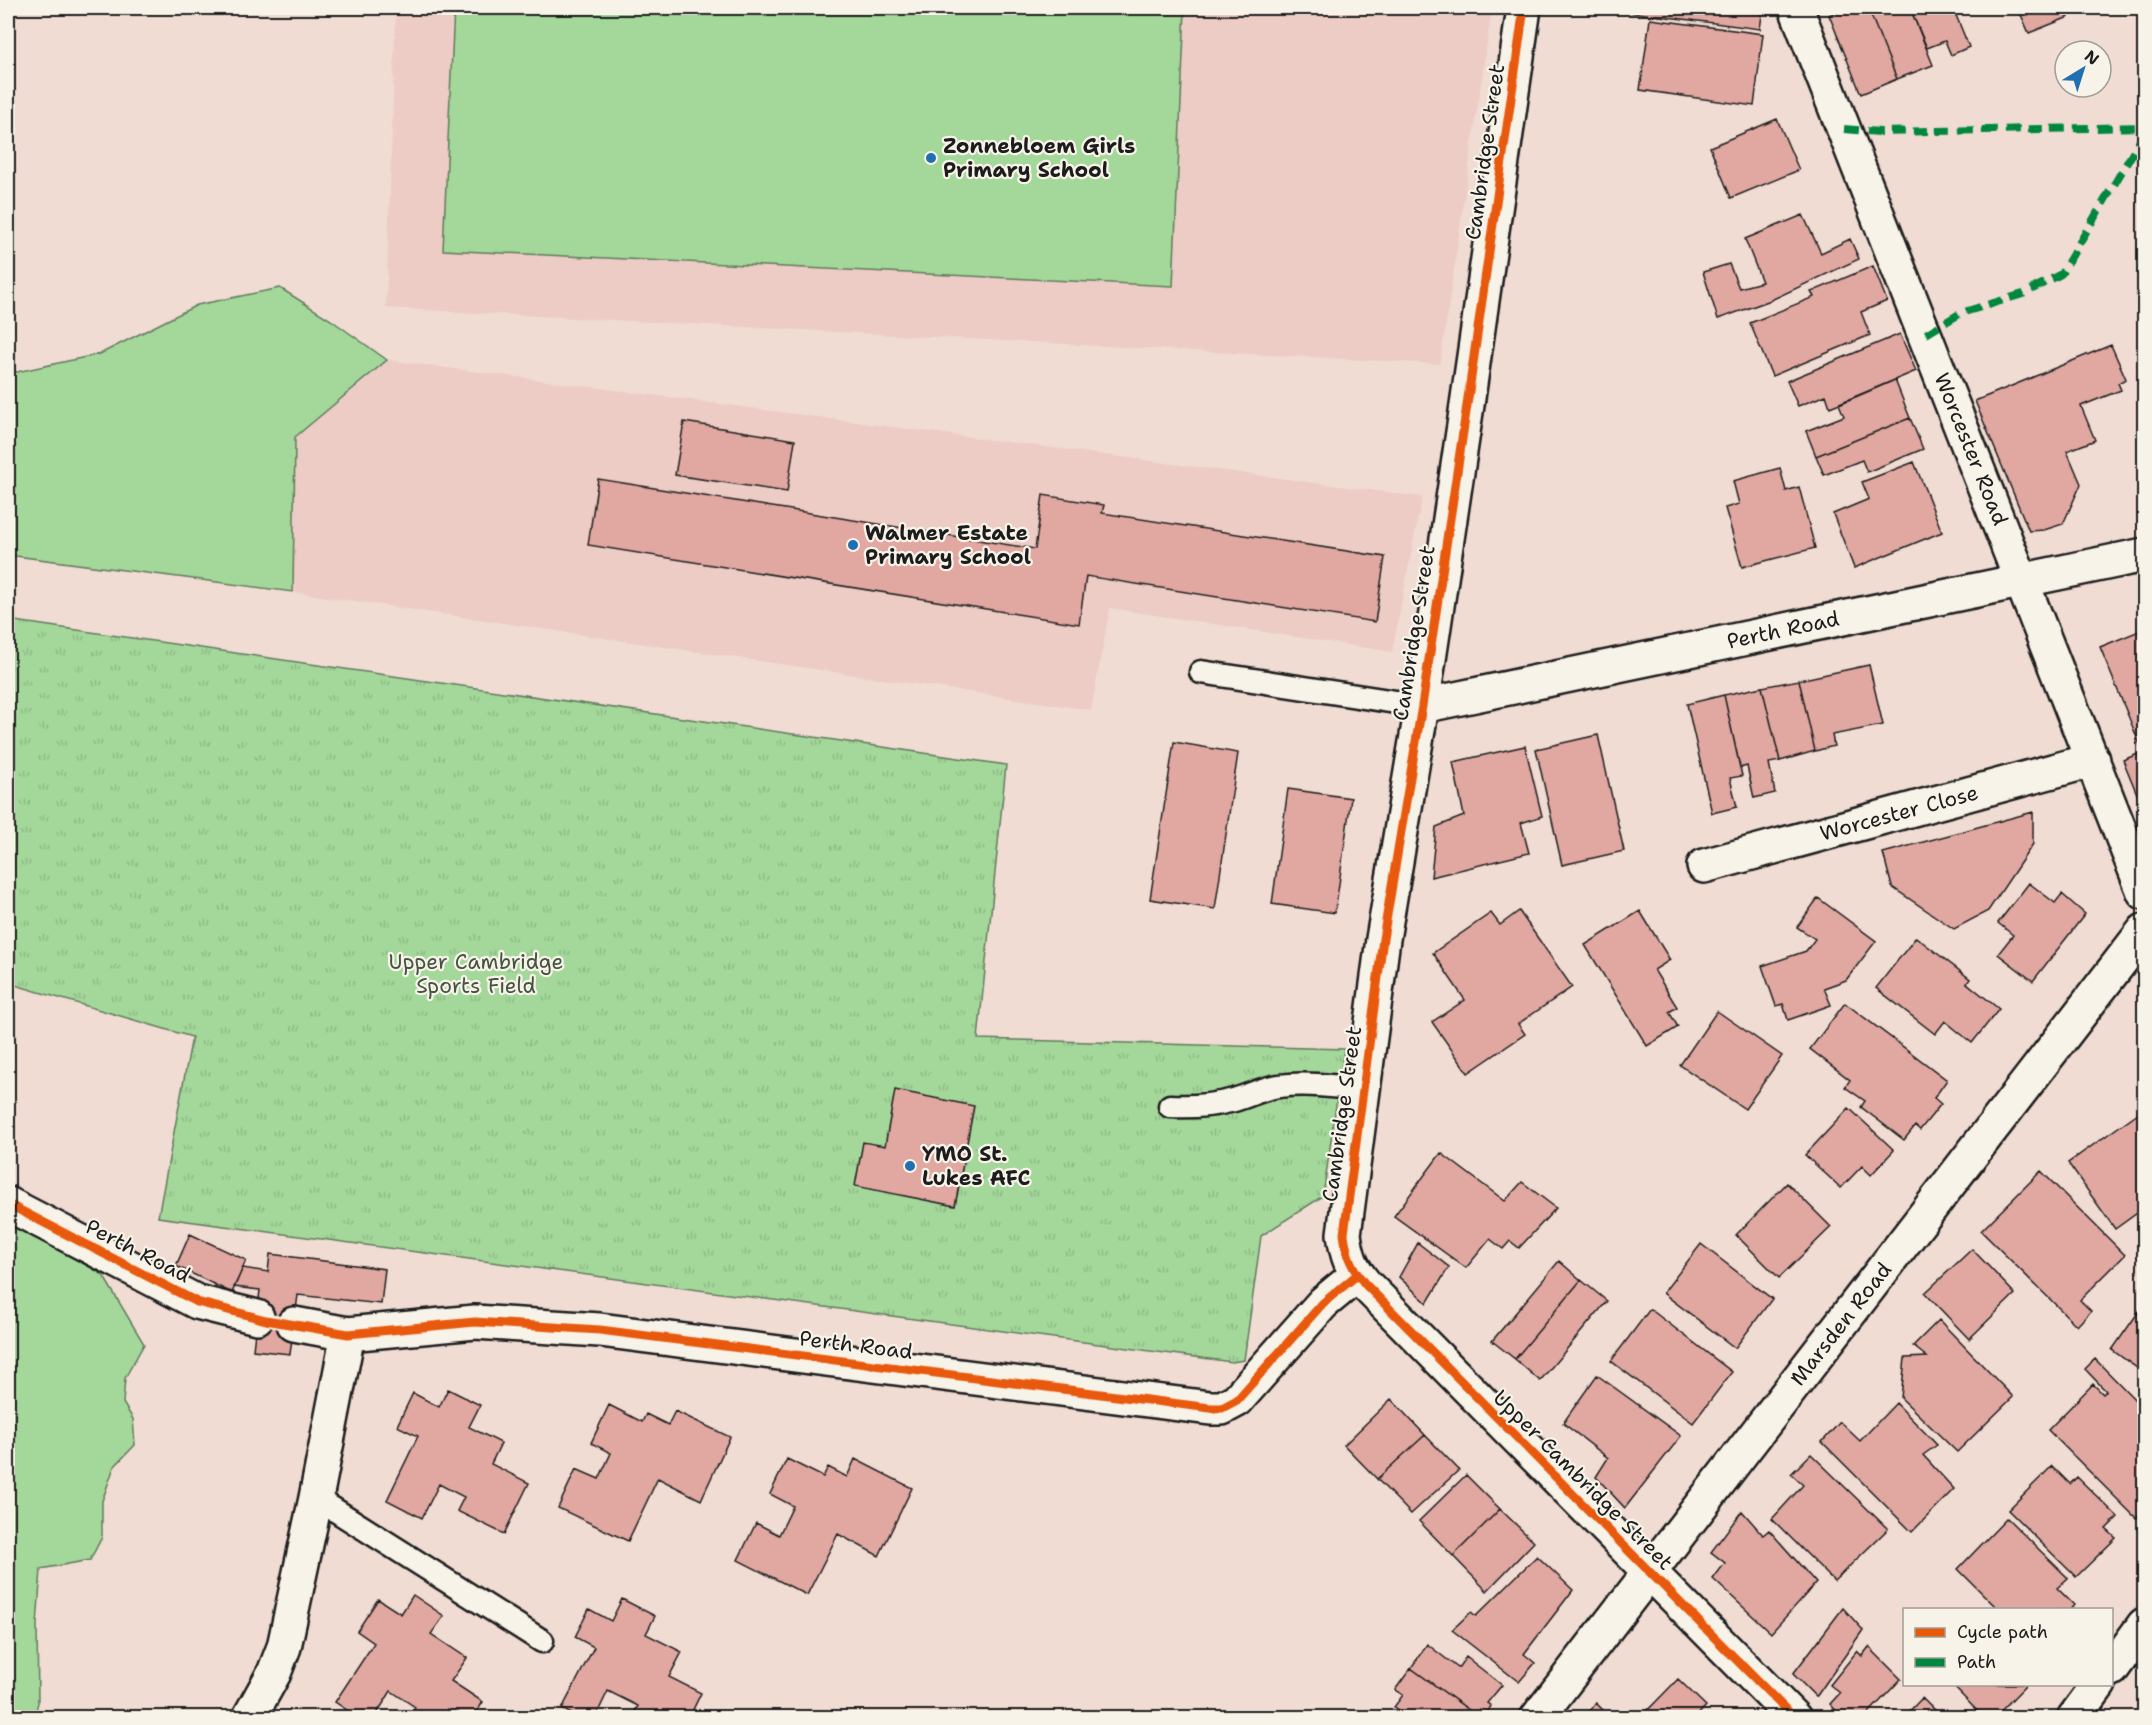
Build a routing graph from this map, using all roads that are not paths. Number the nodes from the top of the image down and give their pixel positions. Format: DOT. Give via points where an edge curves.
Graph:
graph roads {
  1 [pos="1524,8"];
  2 [pos="1796,8"];
  3 [pos="2145,555"];
  4 [pos="2022,579"];
  5 [pos="1201,672"];
  6 [pos="1422,706"];
  7 [pos="2093,760"];
  8 [pos="1704,866"];
  9 [pos="2145,892"];
  10 [pos="2145,931"];
  11 [pos="1364,1089"];
  12 [pos="1170,1107"];
  13 [pos="8,1204"];
  14 [pos="1354,1269"];
  15 [pos="257,1317"];
  16 [pos="294,1324"];
  17 [pos="348,1334"];
  18 [pos="316,1498"];
  19 [pos="1649,1573"];
  20 [pos="2145,1625"];
  21 [pos="542,1641"];
  22 [pos="2113,1668"];
  23 [pos="2098,1686"];
  24 [pos="249,1718"];
  25 [pos="1537,1718"];
  26 [pos="1794,1718"];
  27 [pos="2074,1718"];
  1 -- 6 [label="street, Cambridge Street"];
  2 -- 4 [label="street, Worcester Road"];
  3 -- 4 [label="street, Perth Road"];
  4 -- 6 [label="street, Perth Road"];
  4 -- 7 [label="street, Worcester Road"];
  5 -- 6 [label="lane"];
  6 -- 11 [label="street, Cambridge Street" via="1383,939"];
  7 -- 8 [label="street, Worcester Close"];
  7 -- 9 [label="street, Worcester Road"];
  10 -- 19 [label="street, Marsden Road"];
  11 -- 12 [label="lane" via="1280,1085 1214,1104"];
  11 -- 14 [label="street, Cambridge Street" via="1344,1234"];
  13 -- 15 [label="street, Perth Road" via="197,1302"];
  14 -- 17 [label="street, Perth Road" via="1237,1400 1222,1408 600,1330 475,1322"];
  14 -- 19 [label="street, Upper Cambridge Street"];
  16 -- 17 [label="street, Perth Road"];
  17 -- 18 [label="street"];
  18 -- 21 [label="lane"];
  18 -- 24 [label="street" via="282,1654"];
  19 -- 25 [label="street, Marsden Road"];
  19 -- 26 [label="street, Upper Cambridge Street"];
  20 -- 22 [label="street"];
  23 -- 27 [label="street"];
}
